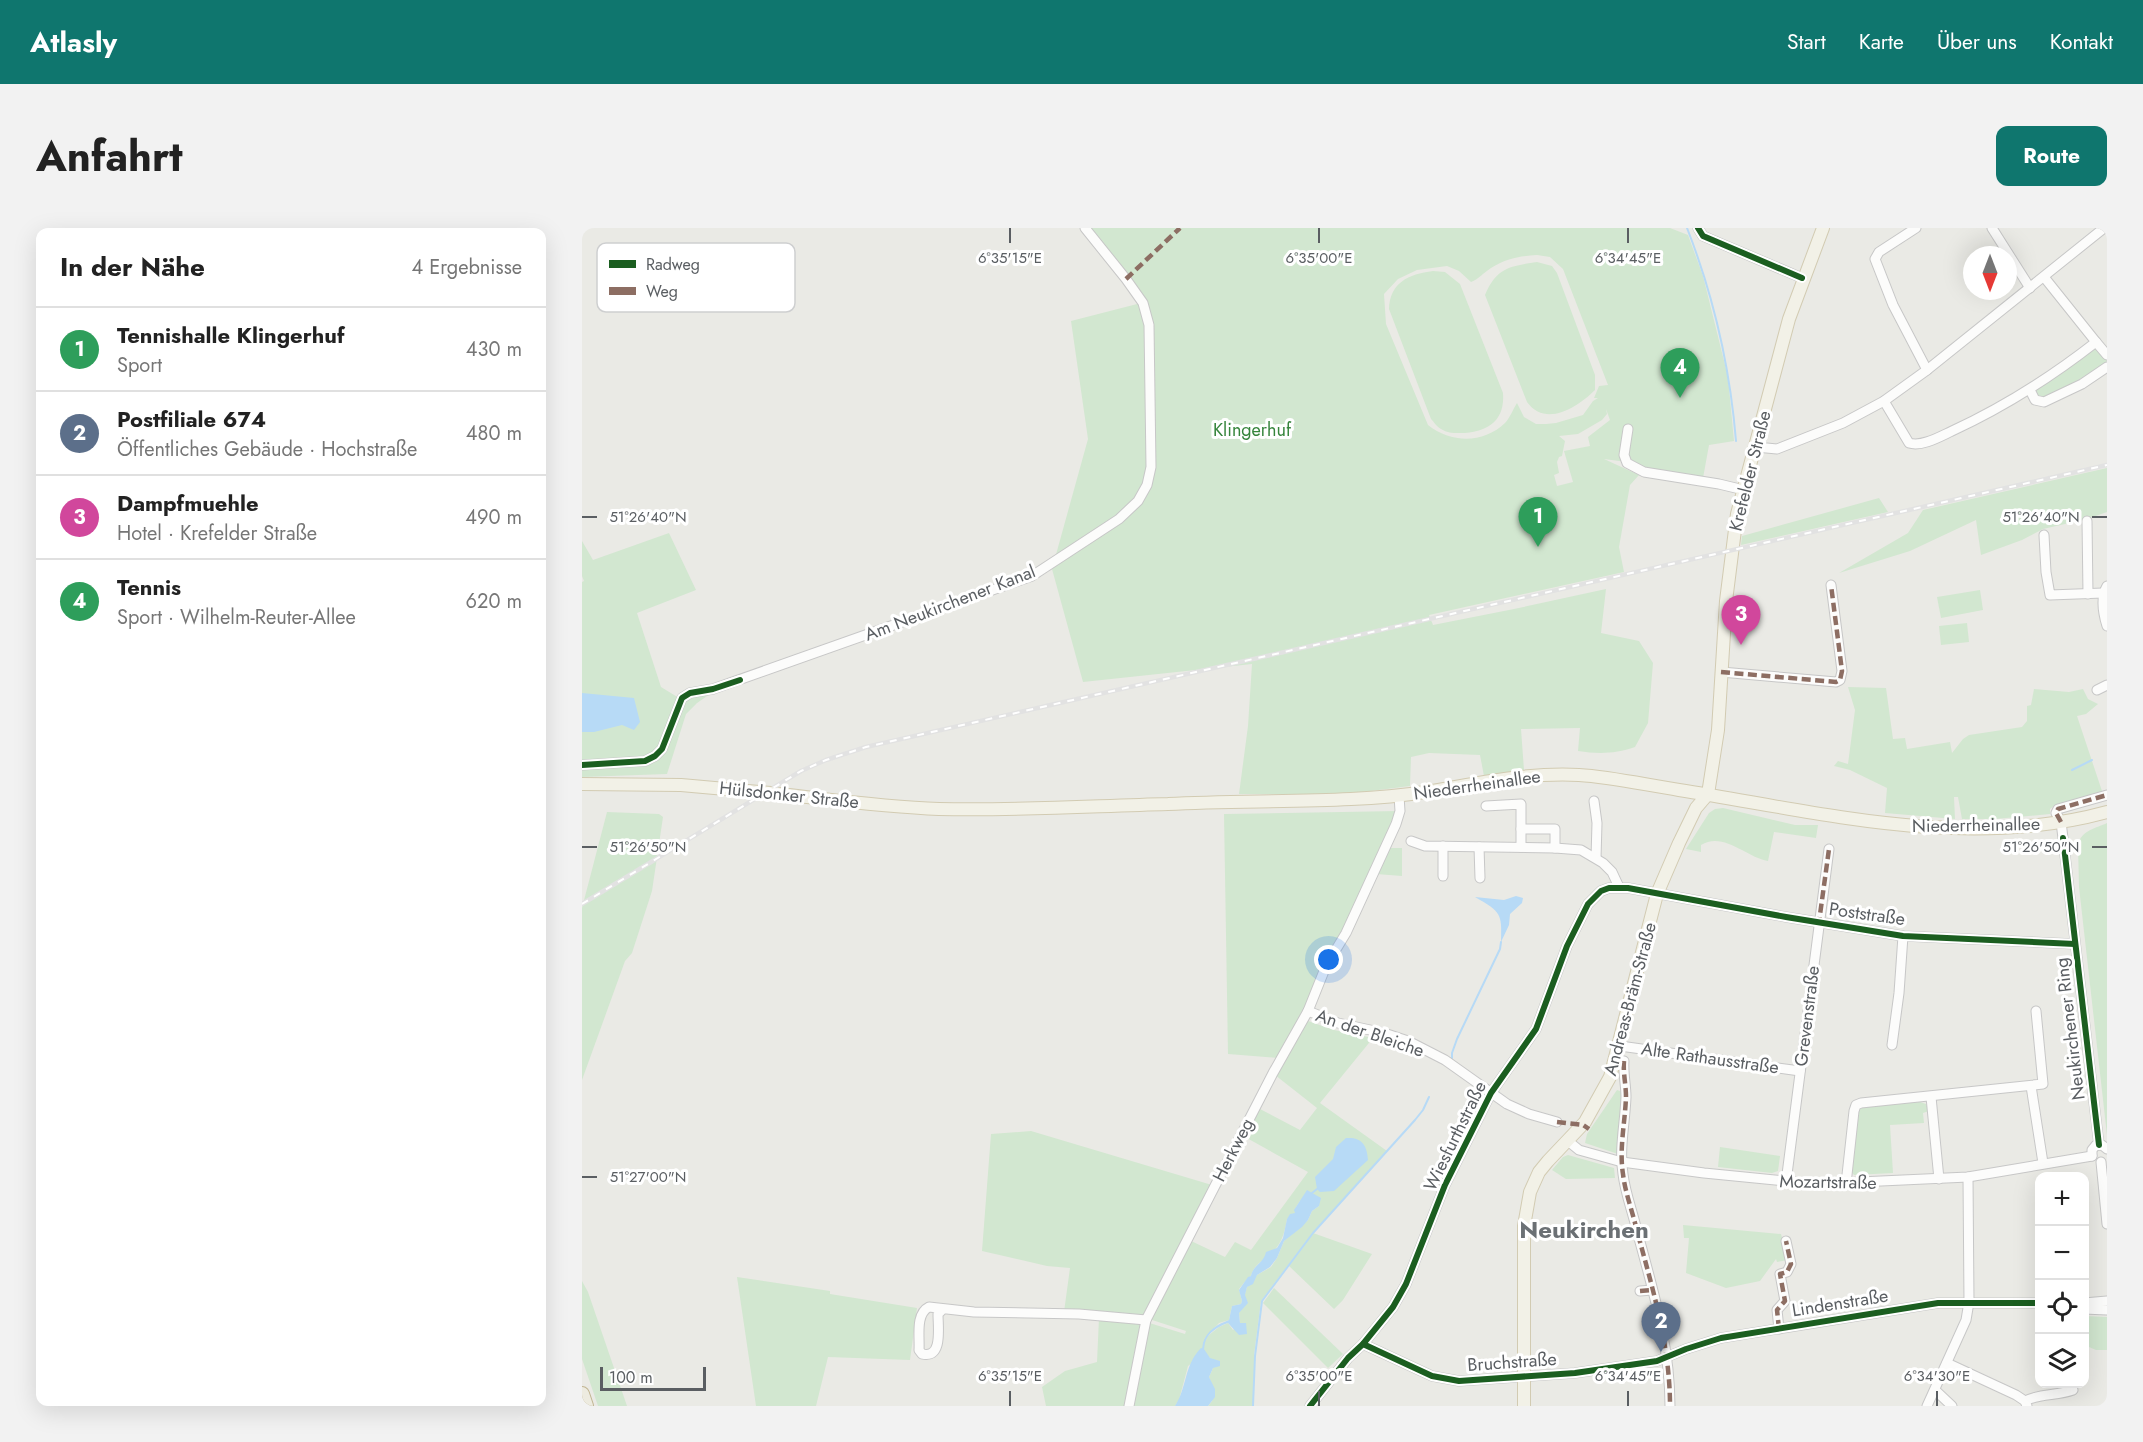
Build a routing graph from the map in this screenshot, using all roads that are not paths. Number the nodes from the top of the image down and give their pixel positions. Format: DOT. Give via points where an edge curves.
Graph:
graph roads {
  1 [pos="1085,228"];
  2 [pos="1698,228"];
  3 [pos="1823,228"];
  4 [pos="1916,228"];
  5 [pos="1992,228"];
  6 [pos="2104,228"];
  7 [pos="2044,276"];
  8 [pos="1802,278"];
  9 [pos="2030,288"];
  10 [pos="2096,342"];
  11 [pos="2107,355"];
  12 [pos="2107,367"];
  13 [pos="1927,370"];
  14 [pos="2030,390"];
  15 [pos="1884,401"];
  16 [pos="1628,429"];
  17 [pos="1756,447"];
  18 [pos="1744,490"];
  19 [pos="2087,521"];
  20 [pos="2044,535"];
  21 [pos="1831,585"];
  22 [pos="2105,590"];
  23 [pos="2088,594"];
  24 [pos="2107,626"];
  25 [pos="1721,672"];
  26 [pos="2107,685"];
  27 [pos="2097,690"];
  28 [pos="582,765"];
  29 [pos="582,784"];
  30 [pos="1708,794"];
  31 [pos="2107,795"];
  32 [pos="1400,796"];
  33 [pos="1594,801"];
  34 [pos="1486,806"];
  35 [pos="996,809"];
  36 [pos="2107,812"];
  37 [pos="2061,822"];
  38 [pos="1521,829"];
  39 [pos="1411,841"];
  40 [pos="1443,846"];
  41 [pos="1479,847"];
  42 [pos="1521,847"];
  43 [pos="1555,848"];
  44 [pos="1829,849"];
  45 [pos="1596,858"];
  46 [pos="1443,876"];
  47 [pos="1480,878"];
  48 [pos="1618,887"];
  49 [pos="1658,894"];
  50 [pos="1819,922"];
  51 [pos="1903,936"];
  52 [pos="2075,944"];
  53 [pos="1308,1011"];
  54 [pos="2036,1011"];
  55 [pos="1892,1045"];
  56 [pos="1620,1046"];
  57 [pos="1624,1061"];
  58 [pos="1800,1071"];
  59 [pos="2031,1086"];
  60 [pos="1491,1093"];
  61 [pos="1931,1097"];
  62 [pos="1557,1122"];
  63 [pos="1568,1141"];
  64 [pos="2103,1147"];
  65 [pos="2092,1156"];
  66 [pos="2104,1160"];
  67 [pos="1622,1162"];
  68 [pos="2043,1163"];
  69 [pos="1968,1177"];
  70 [pos="1939,1179"];
  71 [pos="1786,1182"];
  72 [pos="1846,1184"];
  73 [pos="2107,1224"];
  74 [pos="1786,1242"];
  75 [pos="1652,1290"];
  76 [pos="1640,1291"];
  77 [pos="1969,1302"];
  78 [pos="2089,1303"];
  79 [pos="2035,1304"];
  80 [pos="2107,1306"];
  81 [pos="943,1309"];
  82 [pos="2089,1309"];
  83 [pos="1146,1320"];
  84 [pos="1779,1329"];
  85 [pos="1363,1344"];
  86 [pos="1668,1356"];
  87 [pos="1947,1363"];
  88 [pos="1524,1375"];
  89 [pos="1935,1390"];
  90 [pos="2073,1390"];
  91 [pos="582,1394"];
  92 [pos="2026,1404"];
  93 [pos="586,1406"];
  94 [pos="1129,1406"];
  95 [pos="1310,1406"];
  96 [pos="1524,1406"];
  97 [pos="1670,1406"];
  98 [pos="1927,1406"];
  99 [pos="1952,1406"];
  1 -- 28 [label="street, Am Neukirchener Kanal" via="1143,303 1149,325 1151,467 1138,501 1119,519 1032,576 740,680 686,695 662,749 645,761"];
  2 -- 8 [label="street" via="1703,236"];
  3 -- 8 [label="main road, Krefelder Straße"];
  4 -- 13 [label="street" via="1879,252 1875,259 1893,305"];
  5 -- 9 [label="street"];
  6 -- 7 [label="street"];
  7 -- 9 [label="street"];
  7 -- 10 [label="street"];
  8 -- 17 [label="main road, Krefelder Straße"];
  9 -- 13 [label="street"];
  10 -- 11 [label="street"];
  10 -- 14 [label="street"];
  12 -- 14 [label="street" via="2044,402 2036,400"];
  13 -- 15 [label="street"];
  14 -- 15 [label="street" via="1982,417 1914,445 1909,443"];
  15 -- 17 [label="street" via="1843,423 1777,449"];
  16 -- 18 [label="street" via="1624,456 1627,463 1644,472"];
  17 -- 18 [label="main road, Krefelder Straße"];
  18 -- 25 [label="main road, Krefelder Straße" via="1728,584"];
  19 -- 23 [label="street"];
  20 -- 23 [label="street" via="2050,595"];
  21 -- 25 [label="street" via="1840,680"];
  22 -- 23 [label="street"];
  22 -- 24 [label="street"];
  25 -- 30 [label="main road, Krefelder Straße" via="1718,730"];
  26 -- 27 [label="street"];
  29 -- 35 [label="main road, Hülsdonker Straße" via="681,785 937,808"];
  30 -- 32 [label="main road, Niederrheinallee" via="1581,775 1553,775 1490,780"];
  30 -- 37 [label="main road, Niederrheinallee" via="1919,827 2011,828"];
  30 -- 49 [label="main road, Andreas-Bräm-Straße" via="1692,817"];
  31 -- 37 [label="street, Niederrheinallee" via="2058,808 2056,813"];
  32 -- 35 [label="main road, Niederrheinallee"];
  32 -- 53 [label="street, Herkweg" via="1396,824"];
  33 -- 45 [label="street"];
  34 -- 38 [label="street" via="1521,804"];
  36 -- 37 [label="main road, Niederrheinallee"];
  37 -- 52 [label="street, Neukirchener Ring"];
  38 -- 42 [label="street"];
  38 -- 43 [label="street" via="1556,829"];
  39 -- 40 [label="street"];
  40 -- 41 [label="street"];
  40 -- 46 [label="street"];
  41 -- 42 [label="street"];
  41 -- 47 [label="street"];
  42 -- 43 [label="street"];
  43 -- 45 [label="street" via="1581,850"];
  44 -- 50 [label="street, Grevenstraße"];
  45 -- 48 [label="street" via="1612,872"];
  48 -- 49 [label="street"];
  48 -- 60 [label="street, Wiesfurthstraße" via="1601,891 1587,904 1536,1029"];
  49 -- 50 [label="street, Poststraße"];
  49 -- 56 [label="main road, Andreas-Bräm-Straße"];
  50 -- 51 [label="street, Poststraße"];
  50 -- 58 [label="street, Grevenstraße"];
  51 -- 52 [label="street, Poststraße"];
  51 -- 55 [label="street"];
  52 -- 64 [label="street, Neukirchener Ring"];
  53 -- 60 [label="street, An der Bleiche" via="1408,1041 1449,1063"];
  53 -- 83 [label="street, Herkweg"];
  54 -- 59 [label="street" via="2043,1084"];
  56 -- 58 [label="street, Alte Rathausstraße"];
  56 -- 63 [label="main road, Andreas-Bräm-Straße" via="1599,1099"];
  57 -- 67 [label="street"];
  58 -- 71 [label="street, Grevenstraße"];
  59 -- 61 [label="street"];
  59 -- 68 [label="street"];
  60 -- 62 [label="street, An der Bleiche" via="1529,1114"];
  60 -- 85 [label="street, Wiesfurthstraße" via="1445,1185 1406,1284"];
  61 -- 70 [label="street"];
  61 -- 72 [label="street" via="1856,1105"];
  63 -- 67 [label="street, Mozartstraße" via="1579,1150"];
  63 -- 88 [label="main road, Andreas-Bräm-Straße" via="1539,1172 1525,1210"];
  64 -- 65 [label="street, Neukirchener Ring" via="2092,1150"];
  65 -- 66 [label="street" via="2095,1161"];
  65 -- 68 [label="street, Mozartstraße"];
  66 -- 73 [label="street"];
  67 -- 71 [label="street, Mozartstraße"];
  67 -- 75 [label="street"];
  68 -- 69 [label="street, Mozartstraße"];
  69 -- 70 [label="street, Mozartstraße"];
  69 -- 77 [label="street"];
  70 -- 72 [label="street, Mozartstraße"];
  71 -- 72 [label="street, Mozartstraße"];
  74 -- 84 [label="street, Lindenstraße" via="1791,1264 1787,1272 1780,1274 1785,1301 1777,1310"];
  75 -- 76 [label="street"];
  75 -- 86 [label="street"];
  77 -- 79 [label="street, Lindenstraße"];
  77 -- 84 [label="street, Lindenstraße" via="1938,1303"];
  77 -- 87 [label="street" via="1966,1320"];
  78 -- 80 [label="street"];
  80 -- 82 [label="street"];
  81 -- 81 [label="street" via="922,1311 922,1354 931,1355 937,1347 938,1314"];
  81 -- 83 [label="street"];
  83 -- 94 [label="street, Herkweg"];
  84 -- 86 [label="street, Lindenstraße" via="1721,1338"];
  85 -- 88 [label="street, Bruchstraße" via="1437,1378 1459,1381"];
  85 -- 95 [label="street, Wiesfurthstraße"];
  86 -- 88 [label="street, Bruchstraße" via="1602,1369"];
  86 -- 97 [label="street"];
  87 -- 89 [label="street"];
  87 -- 92 [label="street"];
  88 -- 96 [label="main road, Andreas-Bräm-Straße"];
  89 -- 98 [label="street"];
  89 -- 99 [label="street"];
  90 -- 92 [label="street" via="2062,1395 2034,1396"];
  91 -- 93 [label="highway"];
}
